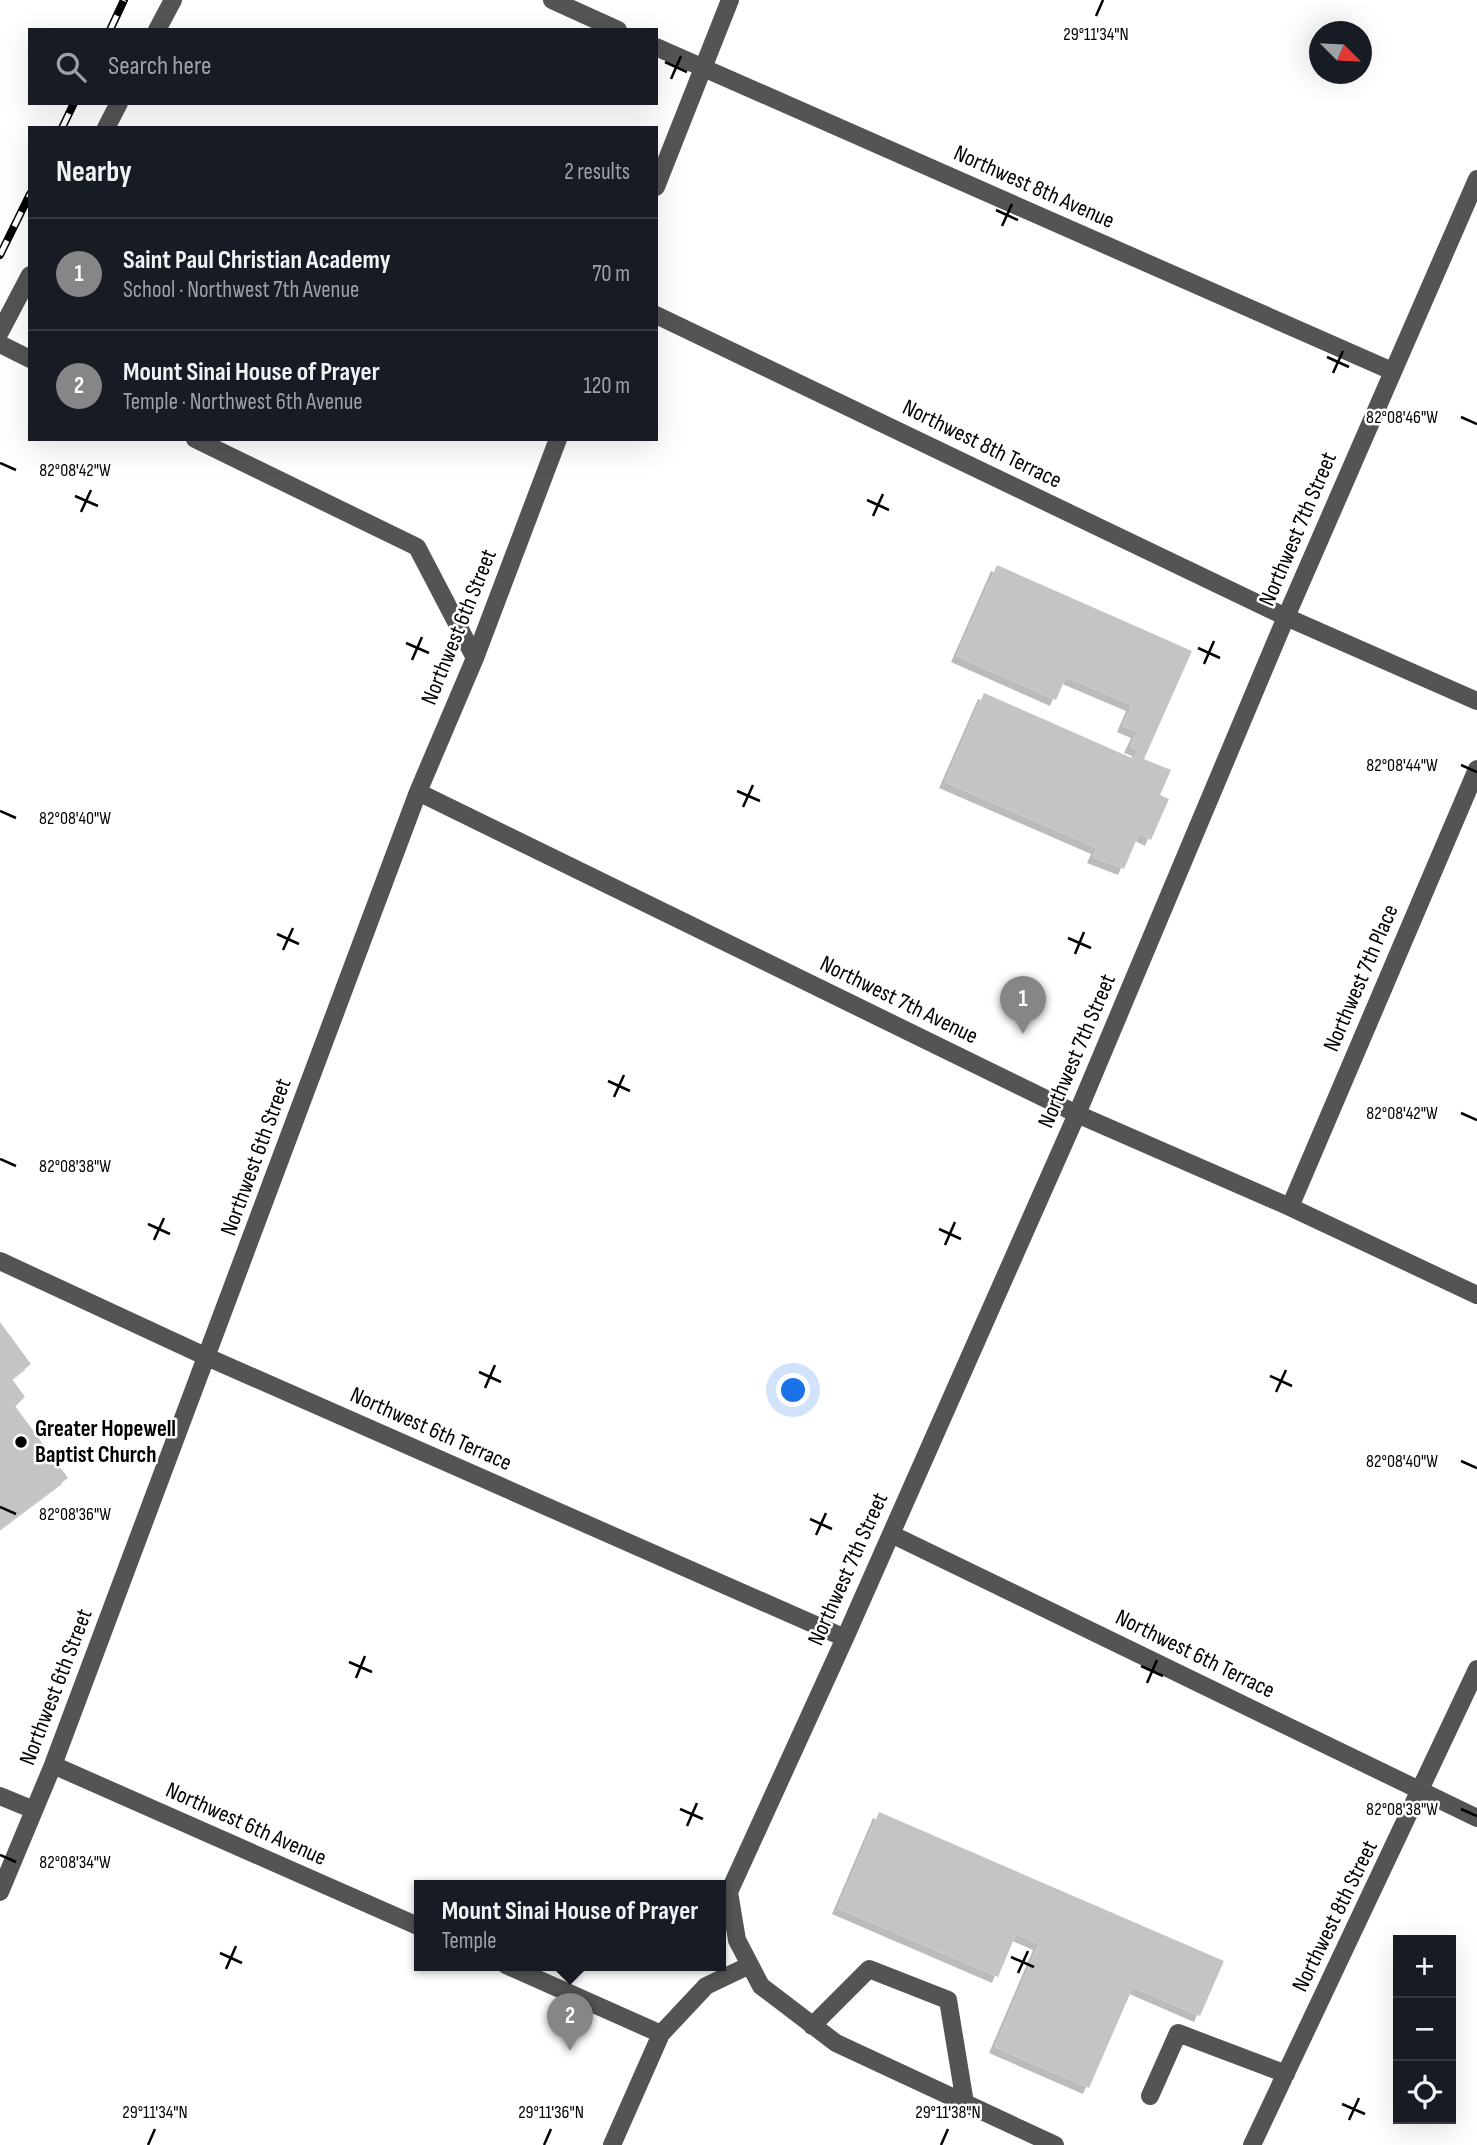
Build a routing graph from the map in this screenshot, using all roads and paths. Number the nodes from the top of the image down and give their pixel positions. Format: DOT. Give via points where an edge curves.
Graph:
graph roads {
  1 [pos="173,0"];
  2 [pos="552,0"];
  3 [pos="730,0"];
  4 [pos="159,28"];
  5 [pos="614,28"];
  6 [pos="658,48"];
  7 [pos="704,68"];
  8 [pos="118,105"];
  9 [pos="107,126"];
  10 [pos="1477,179"];
  11 [pos="658,182"];
  12 [pos="28,279"];
  13 [pos="658,315"];
  14 [pos="0,332"];
  15 [pos="0,344"];
  16 [pos="28,358"];
  17 [pos="1392,371"];
  18 [pos="199,441"];
  19 [pos="557,441"];
  20 [pos="1286,617"];
  21 [pos="475,658"];
  22 [pos="1477,701"];
  23 [pos="1477,769"];
  24 [pos="418,792"];
  25 [pos="1077,1114"];
  26 [pos="1290,1207"];
  27 [pos="0,1261"];
  28 [pos="1477,1295"];
  29 [pos="207,1357"];
  30 [pos="891,1534"];
  31 [pos="845,1638"];
  32 [pos="1477,1669"];
  33 [pos="53,1765"];
  34 [pos="1421,1792"];
  35 [pos="0,1796"];
  36 [pos="34,1810"];
  37 [pos="1477,1818"];
  38 [pos="0,1892"];
  39 [pos="414,1925"];
  40 [pos="750,1965"];
  41 [pos="519,1971"];
  42 [pos="812,2026"];
  43 [pos="661,2034"];
  44 [pos="1286,2074"];
  45 [pos="1150,2096"];
  46 [pos="965,2103"];
  47 [pos="612,2145"];
  48 [pos="1055,2145"];
  49 [pos="1252,2145"];
  1 -- 4 [label="street"];
  2 -- 5 [label="street"];
  3 -- 7 [label="street"];
  6 -- 7 [label="street, Northwest 8th Avenue"];
  7 -- 11 [label="street"];
  7 -- 17 [label="street, Northwest 8th Avenue"];
  8 -- 9 [label="street"];
  10 -- 17 [label="street, Northwest 7th Street"];
  12 -- 14 [label="street"];
  13 -- 20 [label="street, Northwest 8th Terrace"];
  15 -- 16 [label="street"];
  17 -- 20 [label="street, Northwest 7th Street"];
  18 -- 21 [label="street" via="417,547"];
  19 -- 21 [label="street, Northwest 6th Street"];
  20 -- 22 [label="street"];
  20 -- 25 [label="street, Northwest 7th Street"];
  21 -- 24 [label="street, Northwest 6th Street"];
  23 -- 26 [label="street, Northwest 7th Place"];
  24 -- 25 [label="street, Northwest 7th Avenue"];
  24 -- 29 [label="street, Northwest 6th Street"];
  25 -- 26 [label="street, Northwest 7th Avenue"];
  25 -- 30 [label="street, Northwest 7th Street"];
  26 -- 28 [label="street, Northwest 7th Avenue"];
  27 -- 29 [label="street, Northwest 6th Terrace"];
  29 -- 31 [label="street, Northwest 6th Terrace"];
  29 -- 33 [label="street, Northwest 6th Street"];
  30 -- 31 [label="street, Northwest 7th Street"];
  30 -- 34 [label="street, Northwest 6th Terrace"];
  31 -- 40 [label="street, Northwest 7th Street" via="729,1892 737,1940"];
  32 -- 34 [label="street, Northwest 8th Street"];
  33 -- 36 [label="street, Northwest 6th Street"];
  33 -- 39 [label="street, Northwest 6th Avenue"];
  34 -- 37 [label="street, Northwest 6th Terrace"];
  34 -- 44 [label="street, Northwest 8th Street"];
  35 -- 36 [label="street"];
  36 -- 38 [label="street, Northwest 6th Street"];
  40 -- 42 [label="street" via="761,1986"];
  40 -- 43 [label="street" via="706,1986"];
  41 -- 43 [label="street"];
  42 -- 46 [label="street" via="836,2043"];
  42 -- 46 [label="street" via="869,1969 948,2000"];
  43 -- 47 [label="street"];
  44 -- 45 [label="street" via="1178,2033"];
  44 -- 49 [label="street, Northwest 8th Street"];
  46 -- 48 [label="street"];
}
